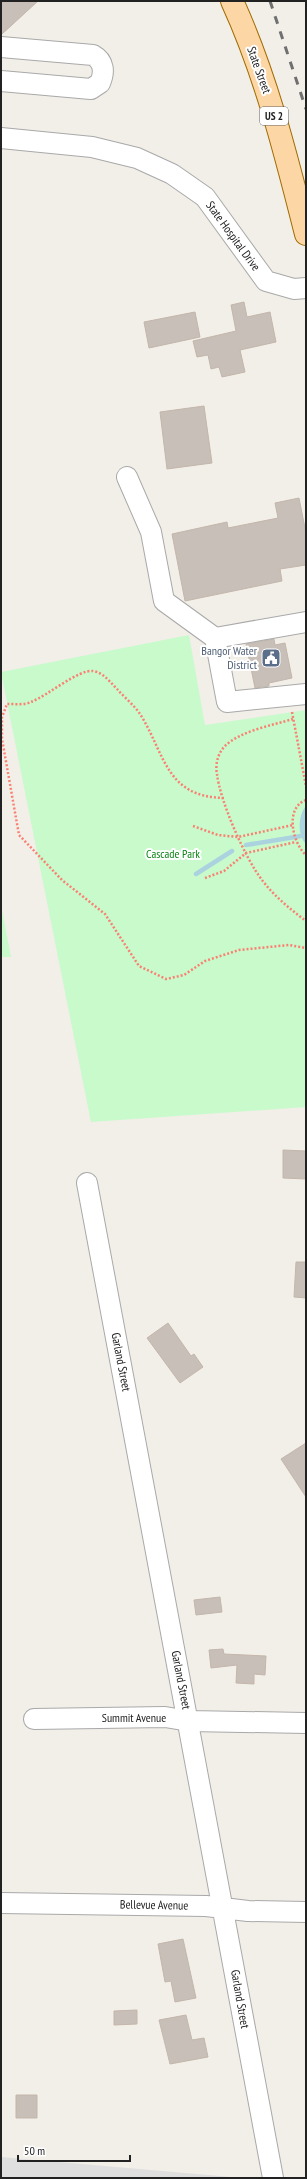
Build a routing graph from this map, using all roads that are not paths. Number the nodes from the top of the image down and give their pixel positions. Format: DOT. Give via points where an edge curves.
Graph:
graph roads {
  1 [pos="232,1"];
  2 [pos="1,47"];
  3 [pos="1,81"];
  4 [pos="1,138"];
  5 [pos="306,234"];
  6 [pos="306,288"];
  7 [pos="128,477"];
  8 [pos="306,622"];
  9 [pos="215,638"];
  10 [pos="306,694"];
  11 [pos="86,1183"];
  12 [pos="34,1719"];
  13 [pos="189,1721"];
  14 [pos="306,1723"];
  15 [pos="1,1903"];
  16 [pos="224,1907"];
  17 [pos="306,1912"];
  18 [pos="273,2178"];
  1 -- 5 [label="main road, State Street / US 2" via="264,81"];
  2 -- 3 [label="street" via="93,54 103,68 100,84 91,89"];
  4 -- 6 [label="street, State Hospital Drive" via="92,147 137,158 172,174 205,197 266,281 294,289"];
  7 -- 9 [label="street" via="151,532 164,601"];
  8 -- 9 [label="street"];
  9 -- 10 [label="street" via="227,702"];
  11 -- 13 [label="street, Garland Street"];
  12 -- 13 [label="street, Summit Avenue" via="165,1717"];
  13 -- 14 [label="street, Summit Avenue"];
  13 -- 16 [label="street, Garland Street"];
  15 -- 16 [label="street, Bellevue Avenue"];
  16 -- 17 [label="street, Bellevue Avenue" via="248,1911"];
  16 -- 18 [label="street, Garland Street"];
}
